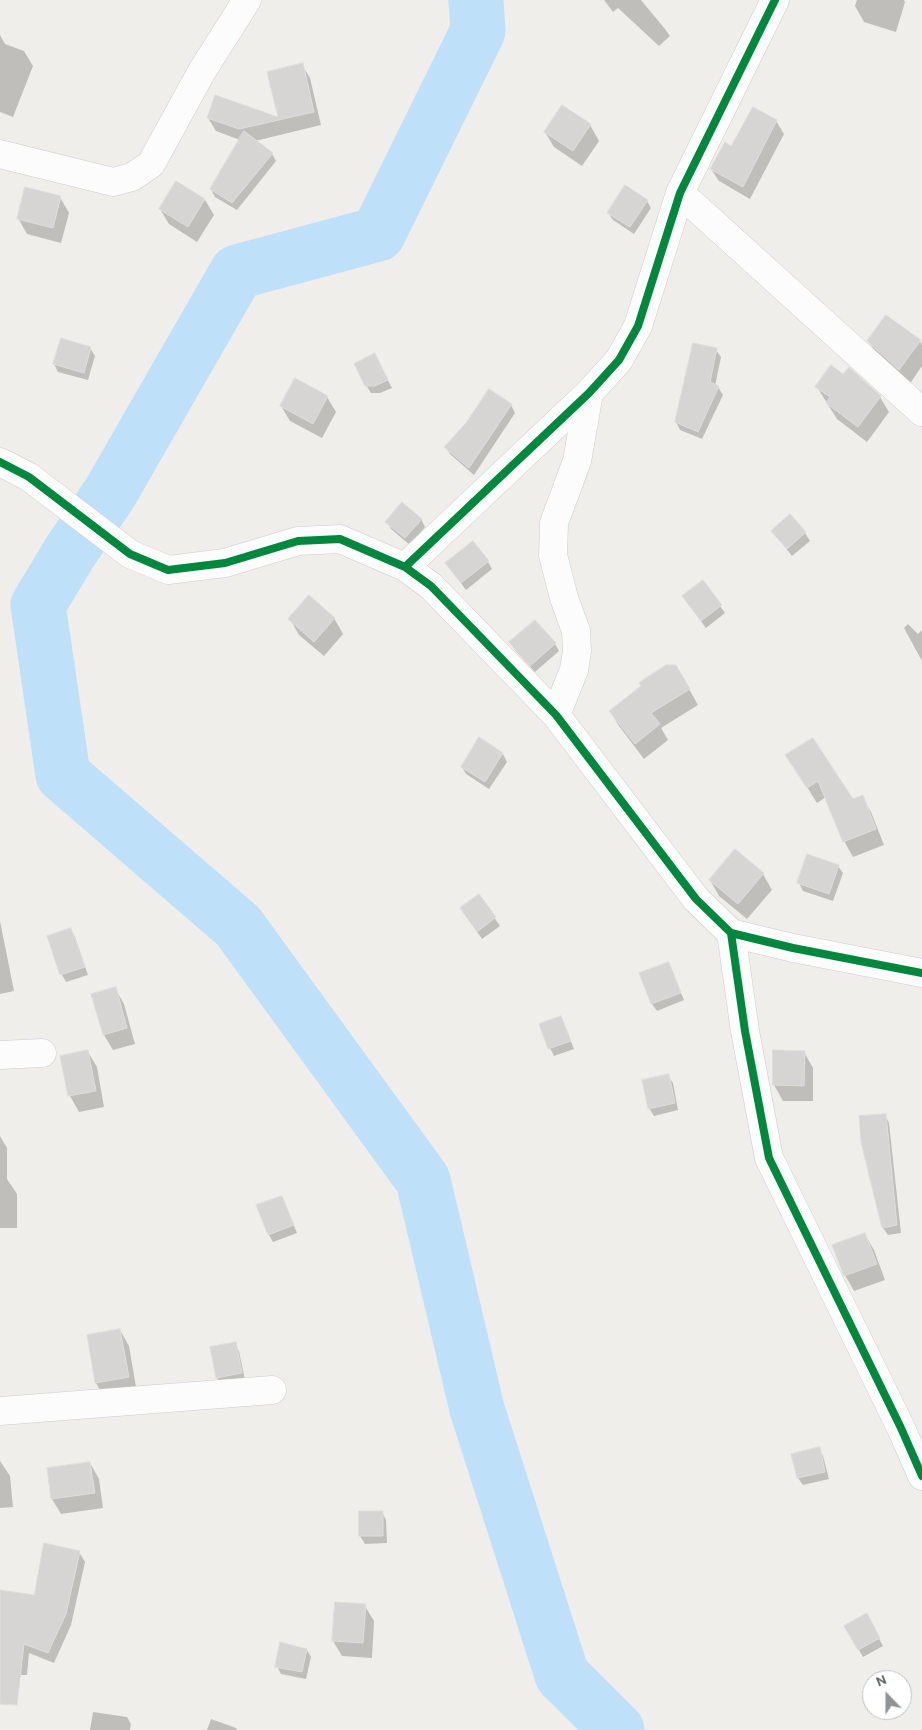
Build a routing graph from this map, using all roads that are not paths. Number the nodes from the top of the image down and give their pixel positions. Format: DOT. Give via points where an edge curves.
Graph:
graph roads {
  1 [pos="247,0"];
  2 [pos="775,0"];
  3 [pos="0,154"];
  4 [pos="680,193"];
  5 [pos="589,394"];
  6 [pos="922,412"];
  7 [pos="0,462"];
  8 [pos="405,567"];
  9 [pos="556,715"];
  10 [pos="731,934"];
  11 [pos="922,973"];
  12 [pos="42,1053"];
  13 [pos="0,1055"];
  14 [pos="272,1390"];
  15 [pos="0,1412"];
  16 [pos="922,1476"];
  1 -- 3 [label="street" via="202,71 151,164 132,177 114,182"];
  2 -- 4 [label="street"];
  4 -- 5 [label="street" via="638,326 619,360"];
  4 -- 6 [label="street"];
  5 -- 8 [label="street"];
  5 -- 9 [label="street" via="577,461 554,523 553,555 576,631 577,651 574,670"];
  7 -- 8 [label="street" via="30,477 130,554 168,570 225,563 298,541 340,539"];
  8 -- 9 [label="street" via="431,586"];
  9 -- 10 [label="street" via="696,899"];
  10 -- 11 [label="street"];
  10 -- 16 [label="street" via="769,1158"];
  12 -- 13 [label="street"];
  14 -- 15 [label="street"];
}
